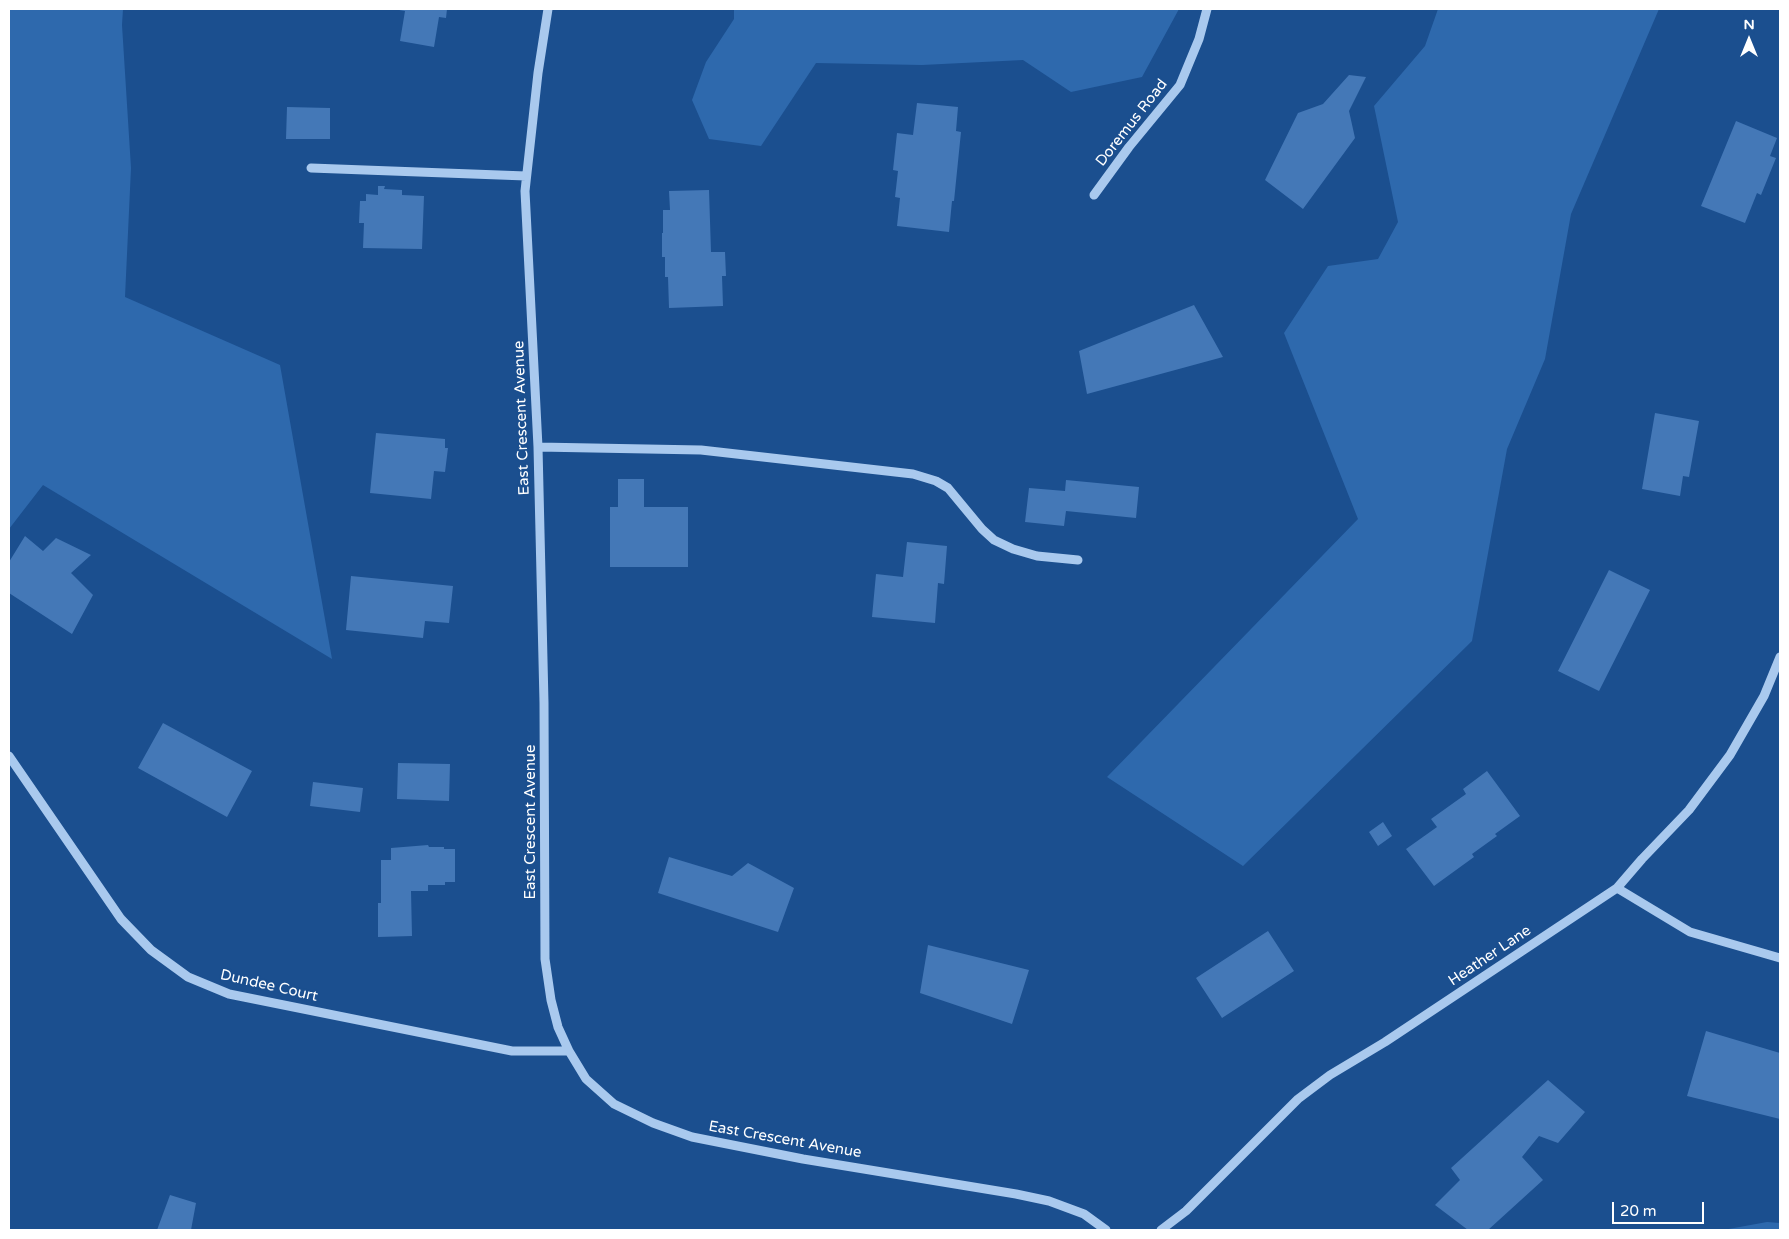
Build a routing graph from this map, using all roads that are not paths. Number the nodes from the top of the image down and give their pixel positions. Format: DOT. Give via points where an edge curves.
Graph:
graph roads {
  1 [pos="548,9"];
  2 [pos="1207,9"];
  3 [pos="311,168"];
  4 [pos="526,176"];
  5 [pos="1094,195"];
  6 [pos="538,447"];
  7 [pos="1078,560"];
  8 [pos="1780,657"];
  9 [pos="9,756"];
  10 [pos="1617,888"];
  11 [pos="1780,958"];
  12 [pos="569,1051"];
  13 [pos="1106,1230"];
  14 [pos="1161,1230"];
  1 -- 4 [label="street, East Crescent Avenue"];
  2 -- 5 [label="street, Doremus Road" via="1199,39 1180,85"];
  3 -- 4 [label="street"];
  4 -- 6 [label="street, East Crescent Avenue"];
  6 -- 7 [label="street" via="701,450 914,474 948,488 994,540 1037,556"];
  6 -- 12 [label="street, East Crescent Avenue" via="545,959 553,1009"];
  8 -- 10 [label="street, Heather Lane" via="1764,696 1730,755 1689,810"];
  9 -- 12 [label="street, Dundee Court" via="121,919 150,950 188,977 229,994 512,1051"];
  10 -- 11 [label="street" via="1690,932"];
  10 -- 14 [label="street, Heather Lane" via="1298,1099 1186,1211"];
  12 -- 13 [label="street, East Crescent Avenue" via="586,1079 614,1104 652,1123 692,1137 1041,1199 1084,1214"];
}
